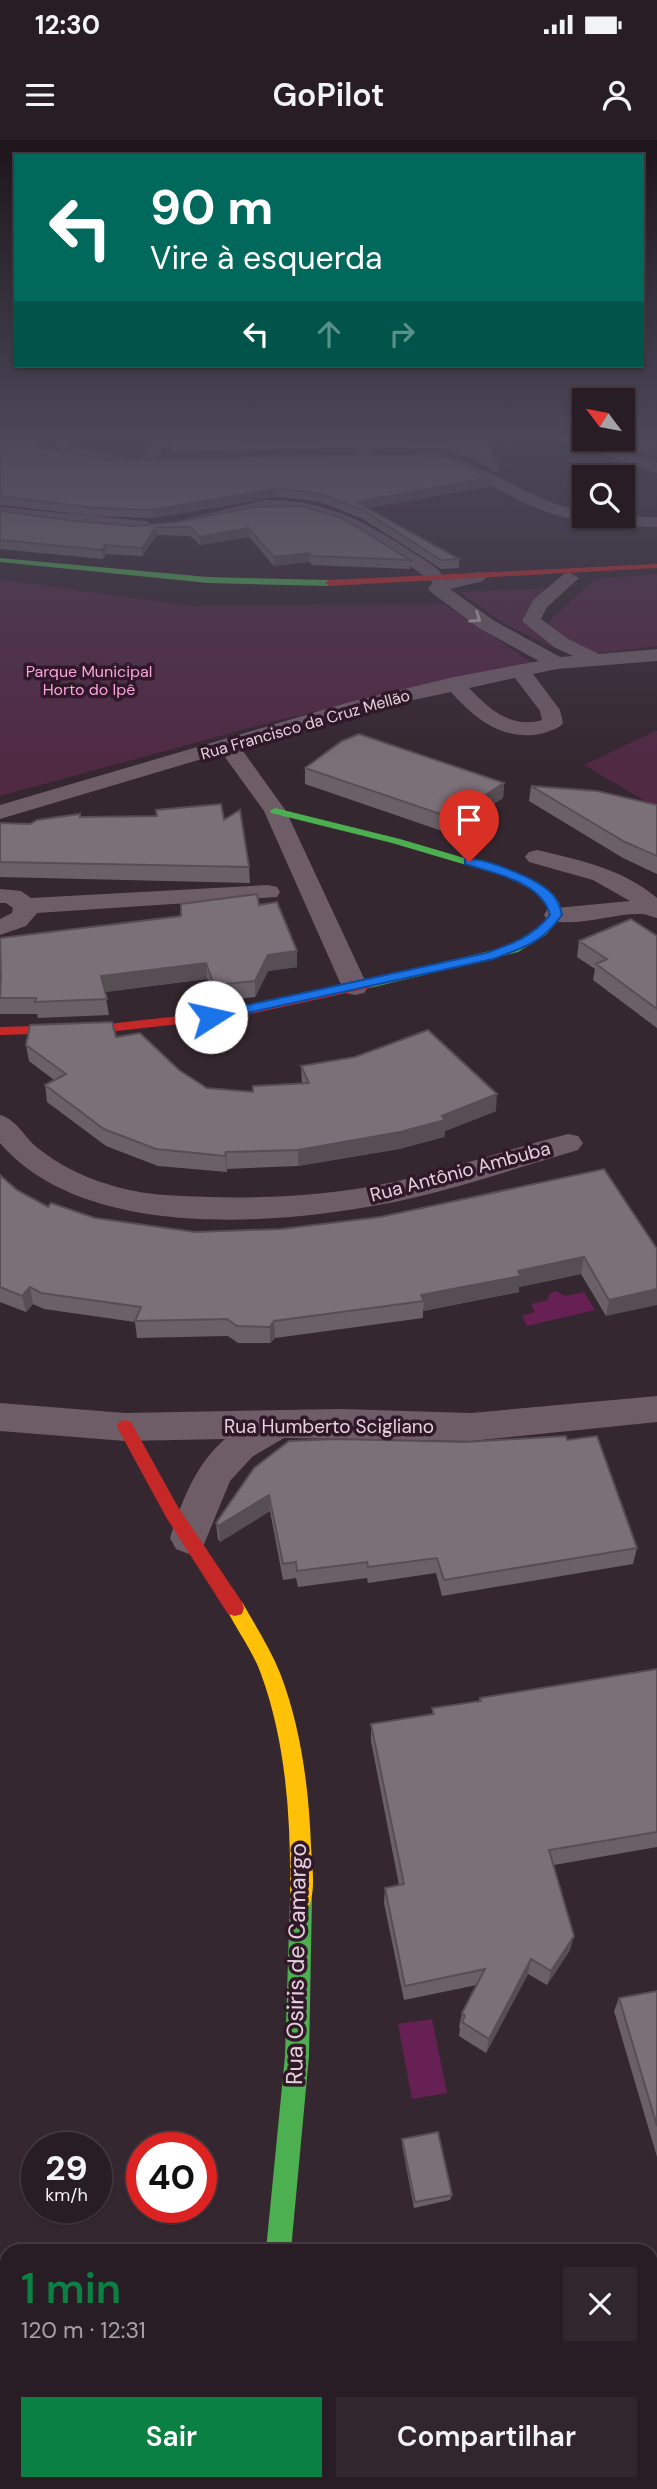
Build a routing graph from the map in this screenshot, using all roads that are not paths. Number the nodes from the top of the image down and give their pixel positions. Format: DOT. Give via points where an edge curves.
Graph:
graph roads {
  1 [pos="389,546"];
  2 [pos="0,560"];
  3 [pos="657,566"];
  4 [pos="657,572"];
  5 [pos="477,577"];
  6 [pos="570,578"];
  7 [pos="437,584"];
  8 [pos="657,655"];
  9 [pos="597,660"];
  10 [pos="557,663"];
  11 [pos="520,671"];
  12 [pos="645,673"];
  13 [pos="454,683"];
  14 [pos="228,746"];
  15 [pos="275,811"];
  16 [pos="0,812"];
  17 [pos="537,857"];
  18 [pos="268,892"];
  19 [pos="0,895"];
  20 [pos="26,906"];
  21 [pos="654,908"];
  22 [pos="556,915"];
  23 [pos="0,927"];
  24 [pos="355,987"];
  25 [pos="1,1034"];
  26 [pos="0,1124"];
  27 [pos="568,1143"];
  28 [pos="657,1409"];
  29 [pos="0,1417"];
  30 [pos="279,1425"];
  31 [pos="125,1427"];
  32 [pos="189,1538"];
  33 [pos="279,2244"];
  1 -- 7 [label="street" via="432,573"];
  2 -- 7 [label="street" via="331,588 394,591"];
  3 -- 5 [label="street"];
  4 -- 6 [label="street"];
  5 -- 7 [label="street"];
  6 -- 7 [label="street"];
  6 -- 9 [label="street" via="536,607 531,621 561,643"];
  7 -- 10 [label="street, one-way" via="486,624"];
  8 -- 9 [label="street, Rua Francisco da Cruz Mellão"];
  9 -- 10 [label="street, Rua Francisco da Cruz Mellão"];
  9 -- 12 [label="street"];
  10 -- 11 [label="street, Rua Francisco da Cruz Mellão"];
  11 -- 13 [label="street, Rua Francisco da Cruz Mellão"];
  11 -- 13 [label="street" via="550,710 553,723 534,731 506,728 479,711"];
  13 -- 14 [label="street, Rua Francisco da Cruz Mellão" via="357,706"];
  14 -- 15 [label="street"];
  14 -- 16 [label="street, Rua Francisco da Cruz Mellão"];
  15 -- 22 [label="street" via="511,875 544,892"];
  15 -- 24 [label="street"];
  17 -- 21 [label="street" via="601,873 629,886"];
  18 -- 20 [label="street"];
  19 -- 20 [label="street"];
  20 -- 23 [label="street" via="21,919"];
  21 -- 22 [label="street"];
  22 -- 24 [label="street" via="543,932 514,949"];
  24 -- 25 [label="street" via="170,1023"];
  26 -- 27 [label="street, Rua Antônio Ambuba" via="24,1152 60,1175 126,1199 170,1207 260,1207 387,1194"];
  28 -- 30 [label="street, Rua Humberto Scigliano" via="471,1427"];
  29 -- 31 [label="street, Rua Humberto Scigliano"];
  30 -- 31 [label="street, Rua Humberto Scigliano"];
  30 -- 32 [label="street" via="245,1440 227,1456 198,1506"];
  31 -- 32 [label="street, Rua Osiris de Camargo"];
  32 -- 33 [label="street, Rua Osiris de Camargo" via="229,1596 270,1672 289,1729 302,1867 297,2056"];
}
